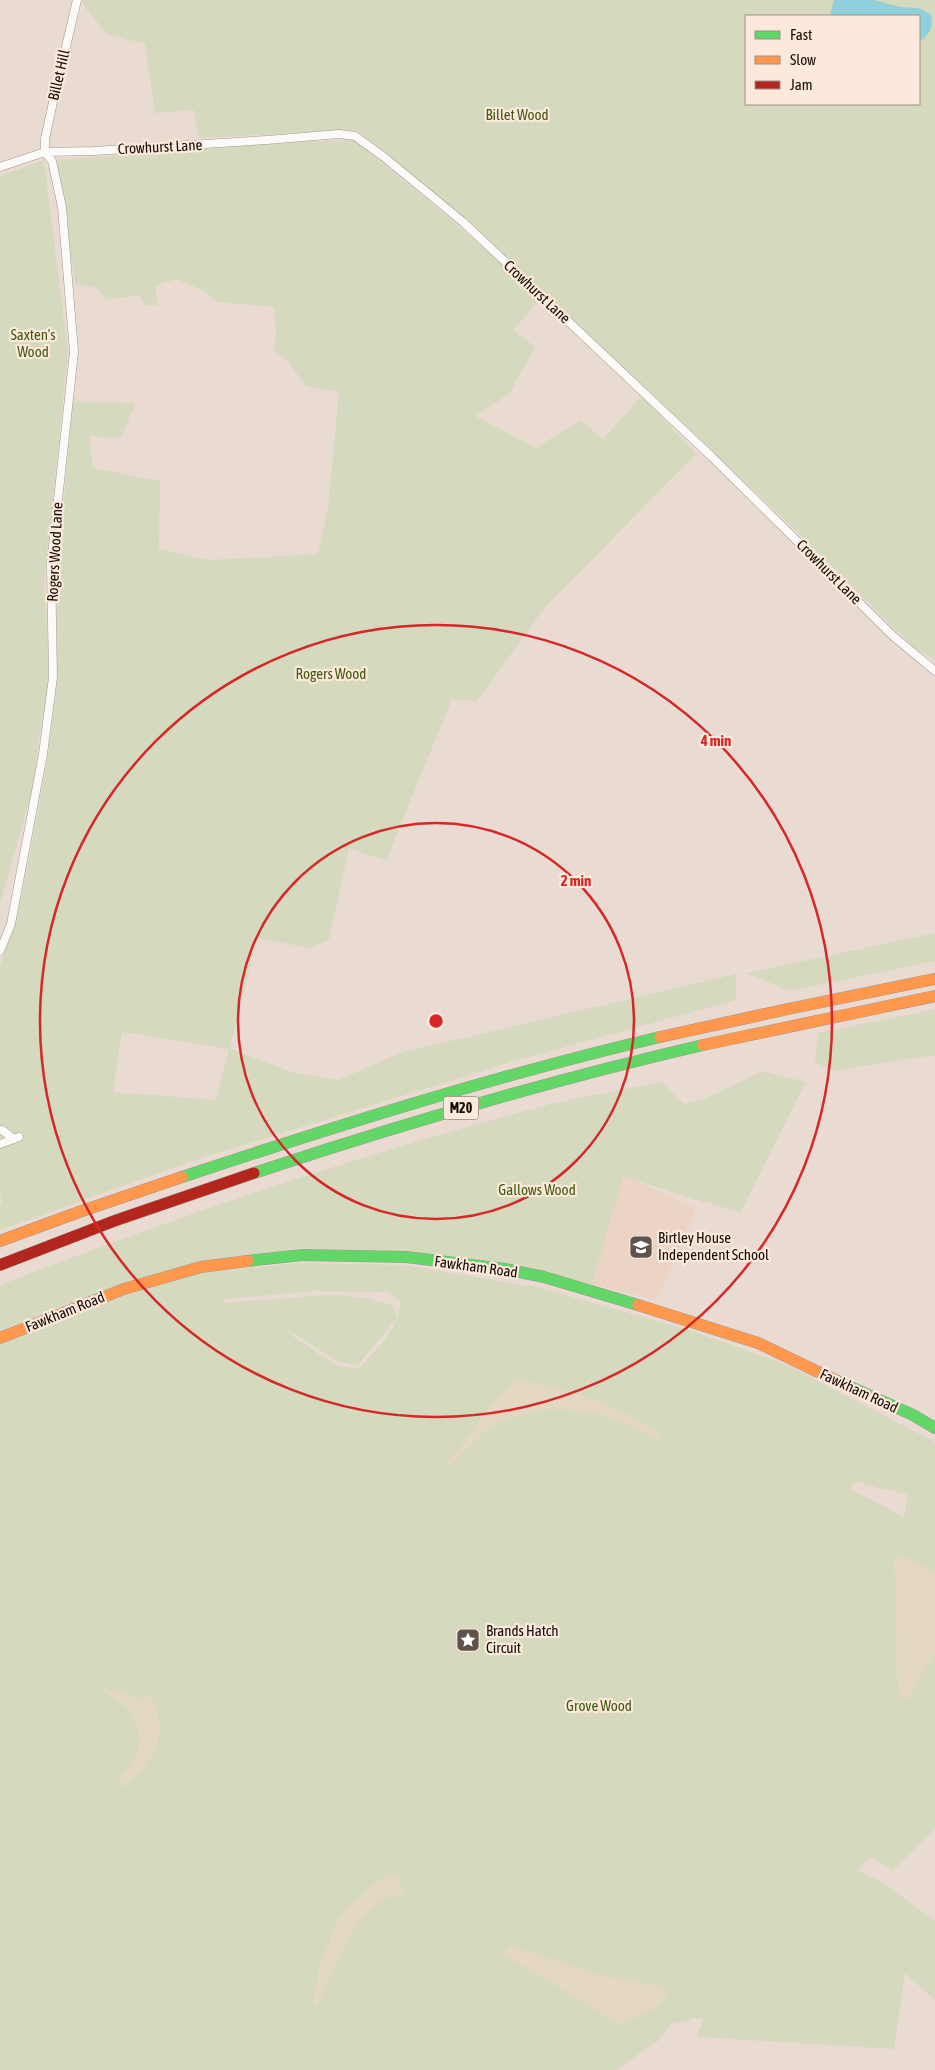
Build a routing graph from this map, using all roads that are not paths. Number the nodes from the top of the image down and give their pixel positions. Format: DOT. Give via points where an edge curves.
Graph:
graph roads {
  1 [pos="77,0"];
  2 [pos="45,152"];
  3 [pos="0,167"];
  4 [pos="935,671"];
  5 [pos="0,951"];
  6 [pos="935,979"];
  7 [pos="935,996"];
  8 [pos="0,1130"];
  9 [pos="0,1144"];
  10 [pos="0,1241"];
  11 [pos="0,1265"];
  12 [pos="0,1338"];
  13 [pos="935,1428"];
  1 -- 2 [label="street, Billet Hill" via="45,139"];
  2 -- 3 [label="street, Crowhurst Lane"];
  2 -- 4 [label="street, Crowhurst Lane" via="339,134 355,136 463,222 712,457 893,636"];
  2 -- 5 [label="street, Rogers Wood Lane" via="52,162 62,207 74,352 51,564 53,677 43,754 14,906"];
  6 -- 10 [label="main road, M20" via="822,1001 526,1071 236,1159"];
  7 -- 11 [label="main road, M20" via="822,1017 659,1055 462,1108 126,1216"];
  8 -- 9 [label="street" via="16,1138"];
  12 -- 13 [label="main road, Fawkham Road" via="124,1289 201,1267 302,1255 406,1258 505,1269 544,1277 758,1343"];
}
